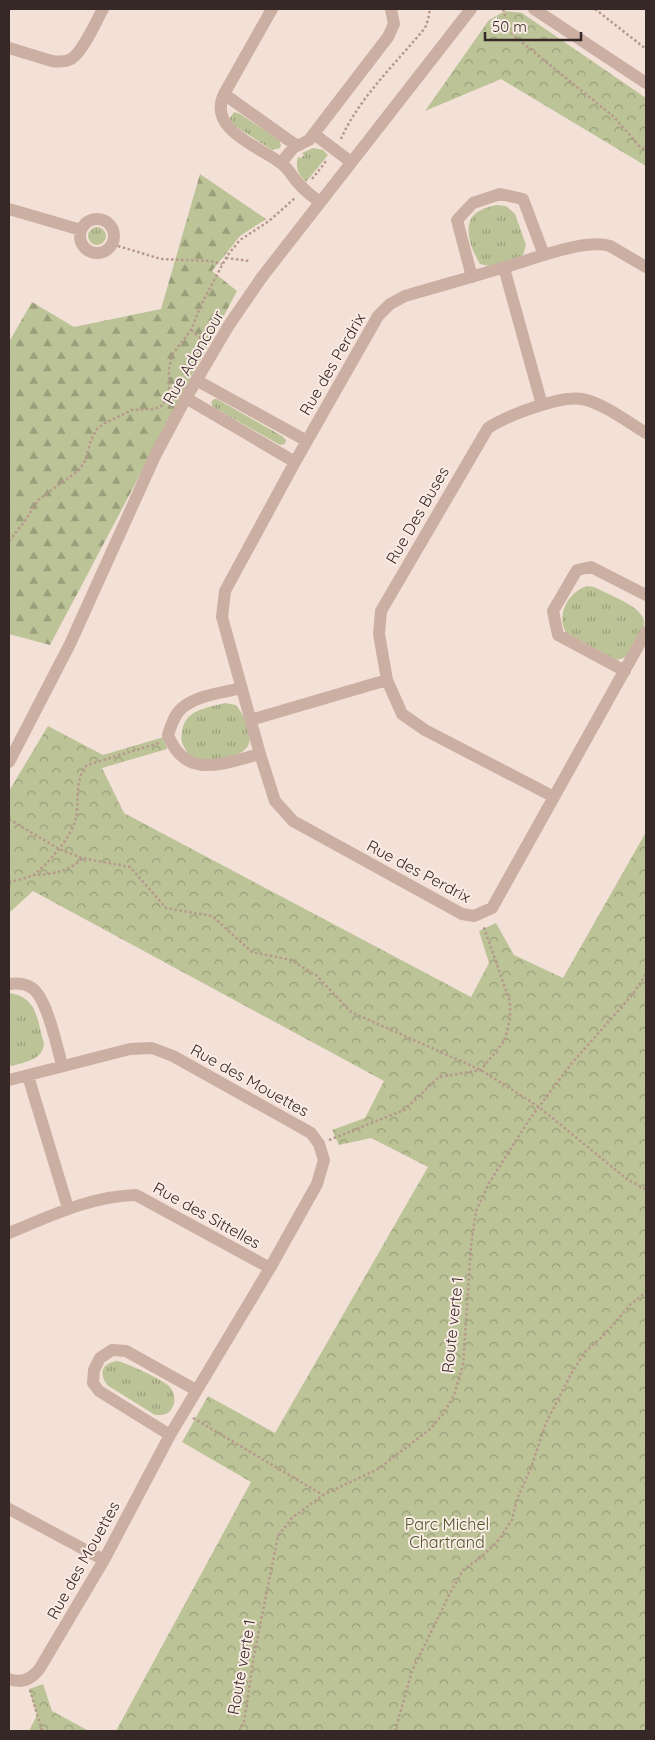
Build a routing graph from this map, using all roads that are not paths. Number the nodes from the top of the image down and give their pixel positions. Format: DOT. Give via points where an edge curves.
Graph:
graph roads {
  1 [pos="103,9"];
  2 [pos="272,9"];
  3 [pos="391,9"];
  4 [pos="471,9"];
  5 [pos="534,9"];
  6 [pos="9,48"];
  7 [pos="646,82"];
  8 [pos="224,94"];
  9 [pos="314,134"];
  10 [pos="297,146"];
  11 [pos="351,162"];
  12 [pos="281,163"];
  13 [pos="320,202"];
  14 [pos="9,209"];
  15 [pos="81,230"];
  16 [pos="544,256"];
  17 [pos="646,267"];
  18 [pos="504,268"];
  19 [pos="472,277"];
  20 [pos="196,380"];
  21 [pos="186,398"];
  22 [pos="542,405"];
  23 [pos="646,433"];
  24 [pos="307,441"];
  25 [pos="295,462"];
  26 [pos="646,595"];
  27 [pos="646,632"];
  28 [pos="625,671"];
  29 [pos="387,680"];
  30 [pos="241,688"];
  31 [pos="251,720"];
  32 [pos="260,754"];
  33 [pos="9,762"];
  34 [pos="554,797"];
  35 [pos="9,984"];
  36 [pos="62,1065"];
  37 [pos="28,1076"];
  38 [pos="9,1080"];
  39 [pos="68,1208"];
  40 [pos="9,1233"];
  41 [pos="270,1268"];
  42 [pos="196,1390"];
  43 [pos="170,1435"];
  44 [pos="9,1509"];
  45 [pos="104,1560"];
  46 [pos="9,1679"];
  1 -- 6 [label="street" via="71,59 52,61"];
  2 -- 8 [label="street"];
  3 -- 9 [label="street" via="394,24 388,37"];
  4 -- 11 [label="street, Rue Adoncour"];
  5 -- 7 [label="street"];
  8 -- 10 [label="street"];
  8 -- 12 [label="street" via="220,109 224,124"];
  9 -- 10 [label="street"];
  9 -- 11 [label="street"];
  10 -- 12 [label="street"];
  11 -- 13 [label="street, Rue Adoncour"];
  12 -- 13 [label="street" via="303,189"];
  13 -- 20 [label="street, Rue Adoncour" via="246,300"];
  14 -- 15 [label="street"];
  16 -- 17 [label="street, Rue des Perdrix" via="589,244 603,244"];
  16 -- 18 [label="street, Rue des Perdrix"];
  16 -- 19 [label="street" via="523,199 500,194 473,203 457,220"];
  18 -- 19 [label="street, Rue des Perdrix"];
  18 -- 22 [label="street"];
  19 -- 24 [label="street, Rue des Perdrix" via="405,296 390,304 378,316"];
  20 -- 21 [label="street, Rue Adoncour"];
  20 -- 24 [label="street, Rue des Perdrix"];
  21 -- 25 [label="street"];
  21 -- 33 [label="street, Rue Adoncour" via="145,477 66,652"];
  22 -- 23 [label="street, Rue Des Buses" via="581,399 596,404"];
  22 -- 29 [label="street, Rue Des Buses" via="499,420 488,428 381,610 380,634"];
  24 -- 25 [label="street, Rue des Perdrix"];
  25 -- 30 [label="street, Rue des Perdrix" via="225,592 222,617"];
  26 -- 28 [label="street" via="591,567 577,570 553,611 558,635"];
  27 -- 28 [label="street, Rue des Perdrix"];
  28 -- 34 [label="street, Rue des Perdrix"];
  29 -- 31 [label="street"];
  29 -- 34 [label="street, Rue Des Buses" via="402,714 425,730"];
  30 -- 31 [label="street, Rue des Perdrix"];
  30 -- 32 [label="street" via="195,700 181,708 168,735 180,756 192,764 211,766"];
  31 -- 32 [label="street, Rue des Perdrix"];
  32 -- 34 [label="street, Rue des Perdrix" via="275,801 293,821 462,914 474,916 492,908"];
  35 -- 36 [label="street" via="19,983 32,988 44,1003"];
  36 -- 37 [label="street, Rue des Mouettes"];
  36 -- 41 [label="street, Rue des Mouettes" via="130,1049 152,1048 173,1056 311,1133 324,1160 317,1184"];
  37 -- 38 [label="street, Rue des Mouettes"];
  37 -- 39 [label="street"];
  39 -- 40 [label="street, Rue des Sittelles"];
  39 -- 41 [label="street, Rue des Sittelles" via="116,1196 136,1195"];
  41 -- 42 [label="street, Rue des Mouettes"];
  42 -- 43 [label="street, Rue des Mouettes"];
  42 -- 43 [label="street" via="126,1351 112,1350 100,1358 94,1370 93,1383 99,1391"];
  43 -- 45 [label="street, Rue des Mouettes"];
  44 -- 45 [label="street"];
  45 -- 46 [label="street, Rue des Mouettes" via="36,1674 27,1680"];
}
